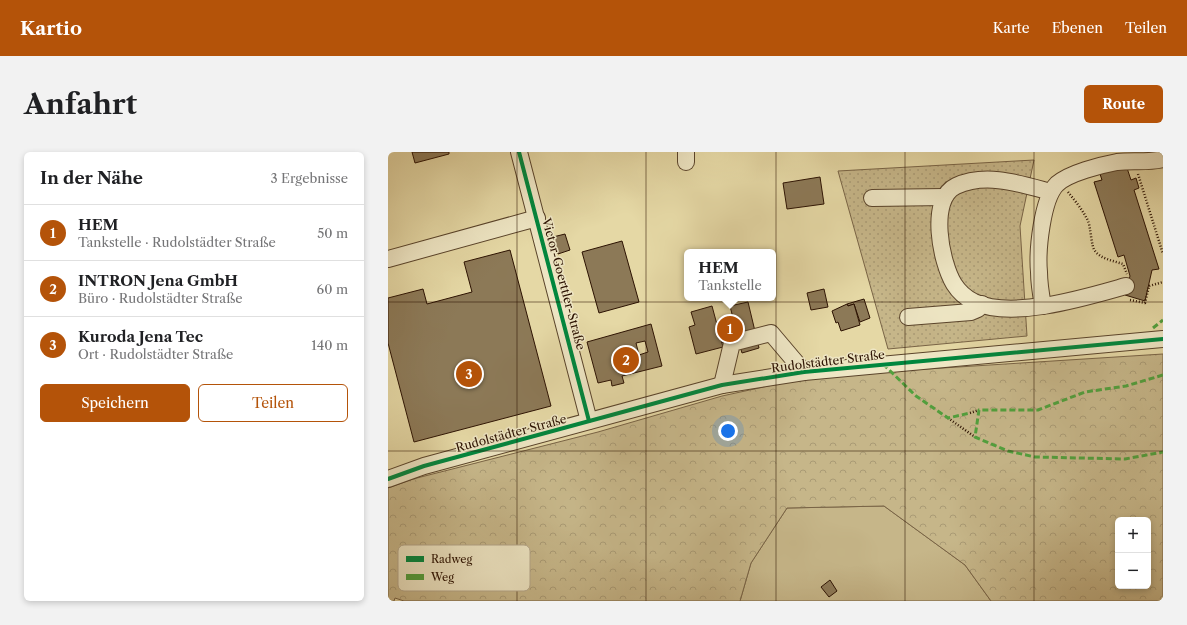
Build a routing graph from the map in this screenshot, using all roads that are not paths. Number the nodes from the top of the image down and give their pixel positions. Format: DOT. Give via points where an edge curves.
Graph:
graph roads {
  1 [pos="519,152"];
  2 [pos="1163,160"];
  3 [pos="1056,187"];
  4 [pos="944,197"];
  5 [pos="872,198"];
  6 [pos="536,218"];
  7 [pos="388,258"];
  8 [pos="1126,286"];
  9 [pos="982,304"];
  10 [pos="1043,306"];
  11 [pos="908,317"];
  12 [pos="1163,339"];
  13 [pos="804,372"];
  14 [pos="722,385"];
  15 [pos="589,422"];
  16 [pos="388,479"];
  1 -- 6 [label="street, Victor-Goerttler-Straße"];
  2 -- 3 [label="street" via="1105,165 1075,175"];
  3 -- 4 [label="street" via="988,180 956,186"];
  3 -- 10 [label="street" via="1044,220 1039,254 1038,271"];
  4 -- 5 [label="street"];
  4 -- 9 [label="street" via="939,221 948,273 962,295"];
  6 -- 7 [label="street"];
  6 -- 15 [label="street, Victor-Goerttler-Straße"];
  8 -- 10 [label="street"];
  9 -- 10 [label="street" via="1014,308"];
  9 -- 11 [label="street" via="971,312"];
  12 -- 13 [label="street, Rudolstädter Straße"];
  13 -- 14 [label="street, Rudolstädter Straße"];
  13 -- 14 [label="street" via="771,333 732,343"];
  14 -- 15 [label="street, Rudolstädter Straße"];
  15 -- 16 [label="street, Rudolstädter Straße" via="424,466"];
}
